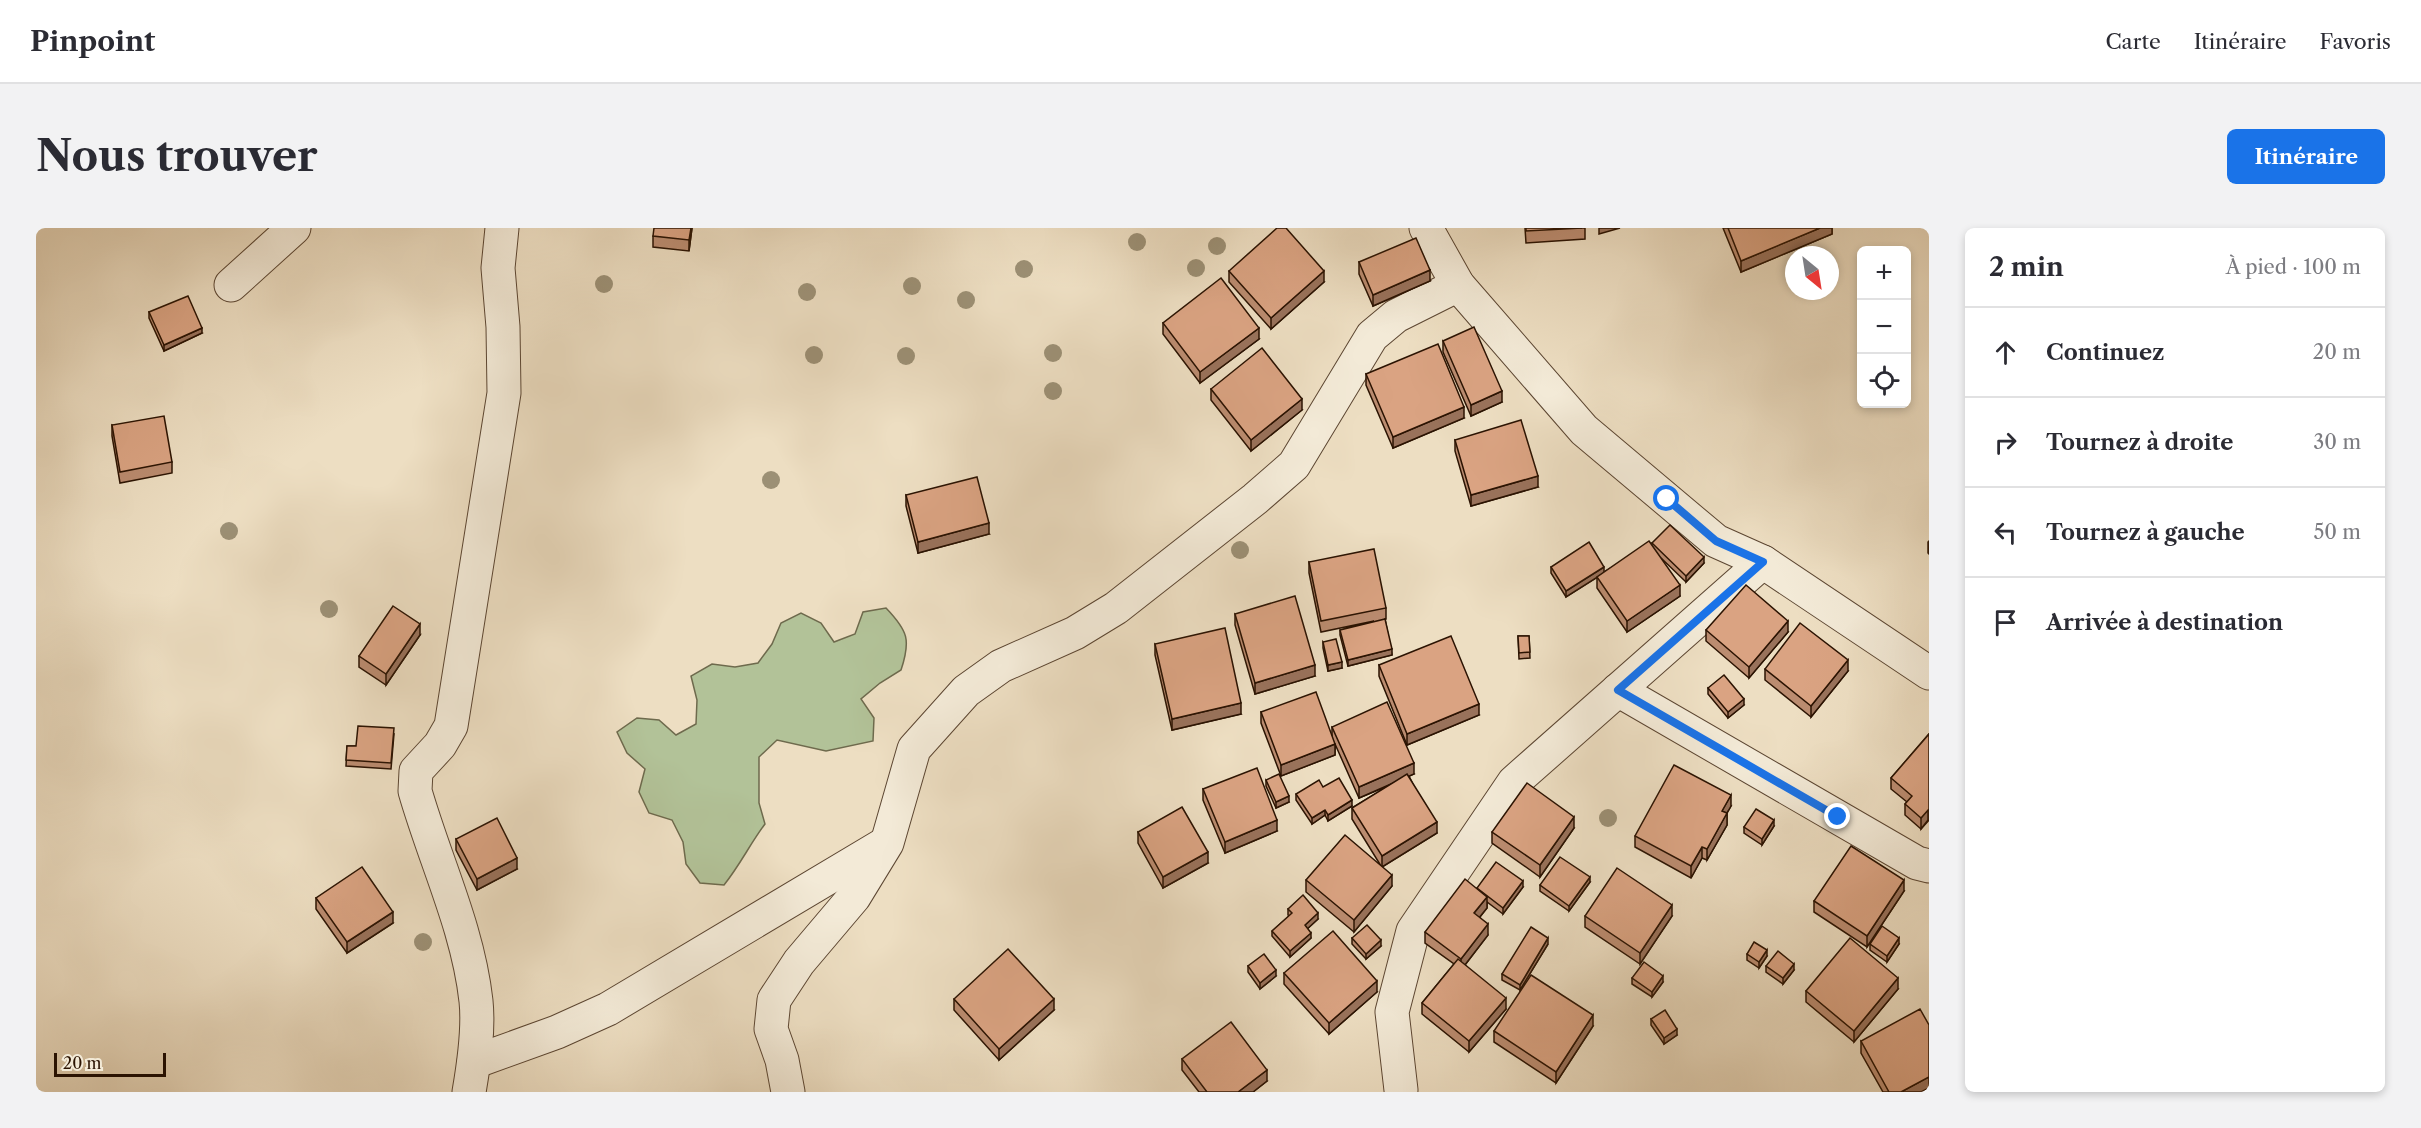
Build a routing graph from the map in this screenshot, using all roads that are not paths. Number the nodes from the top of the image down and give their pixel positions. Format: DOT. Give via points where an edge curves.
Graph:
graph roads {
  1 [pos="294,228"];
  2 [pos="502,228"];
  3 [pos="1426,228"];
  4 [pos="231,285"];
  5 [pos="1458,285"];
  6 [pos="1763,562"];
  7 [pos="1929,673"];
  8 [pos="1618,690"];
  9 [pos="887,843"];
  10 [pos="1929,866"];
  11 [pos="471,1077"];
  12 [pos="1401,1090"];
  13 [pos="788,1092"];
  1 -- 4 [label="street"];
  2 -- 11 [label="street" via="498,268 504,393 451,726 441,745 416,771 415,791 468,952 476,1003"];
  3 -- 5 [label="street"];
  5 -- 6 [label="street" via="1584,430 1716,541"];
  5 -- 9 [label="street" via="1396,316 1372,336 1294,465 1255,499 1116,608 1075,633 1001,666 966,691 914,749"];
  6 -- 7 [label="street"];
  6 -- 8 [label="street"];
  8 -- 10 [label="street" via="1917,863"];
  8 -- 12 [label="street" via="1514,782 1413,931 1392,1012"];
  9 -- 11 [label="street" via="608,1009"];
  9 -- 13 [label="street" via="854,897 799,962 774,1000 771,1029"];
}
